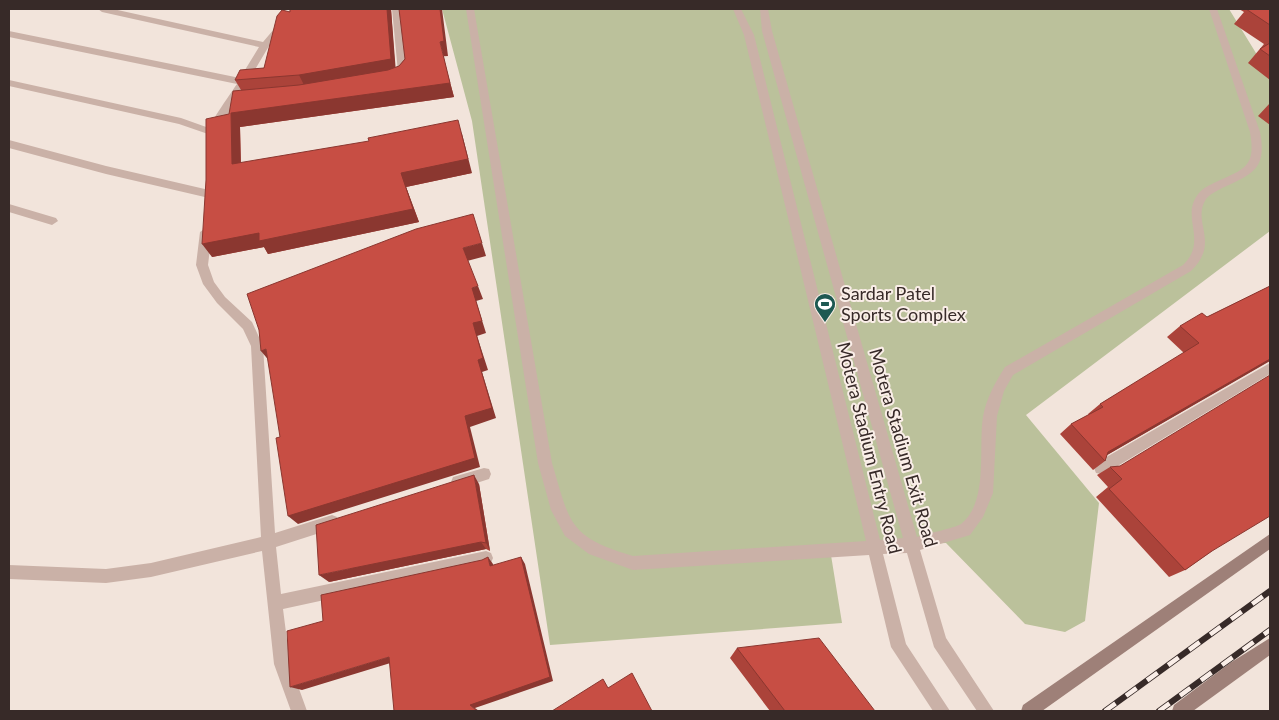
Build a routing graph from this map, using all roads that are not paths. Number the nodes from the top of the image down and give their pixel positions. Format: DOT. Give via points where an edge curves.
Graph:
graph roads {
  1 [pos="102,9"];
  2 [pos="295,9"];
  3 [pos="396,9"];
  4 [pos="470,9"];
  5 [pos="737,9"];
  6 [pos="764,9"];
  7 [pos="1213,9"];
  8 [pos="9,34"];
  9 [pos="265,45"];
  10 [pos="393,80"];
  11 [pos="242,82"];
  12 [pos="9,83"];
  13 [pos="247,100"];
  14 [pos="231,101"];
  15 [pos="9,144"];
  16 [pos="209,176"];
  17 [pos="9,208"];
  18 [pos="207,220"];
  19 [pos="52,221"];
  20 [pos="1270,368"];
  21 [pos="1101,468"];
  22 [pos="484,474"];
  23 [pos="447,486"];
  24 [pos="343,518"];
  25 [pos="1270,541"];
  26 [pos="268,542"];
  27 [pos="912,544"];
  28 [pos="875,547"];
  29 [pos="486,558"];
  30 [pos="9,572"];
  31 [pos="274,603"];
  32 [pos="1270,646"];
  33 [pos="299,711"];
  34 [pos="942,711"];
  35 [pos="986,711"];
  36 [pos="1029,711"];
  37 [pos="1180,711"];
  1 -- 9 [label="street"];
  2 -- 9 [label="street"];
  3 -- 10 [label="street" via="403,72"];
  4 -- 28 [label="street" via="545,463 564,523 578,539 600,553 632,563"];
  5 -- 28 [label="street, Motera Stadium Entry Road" via="749,35"];
  6 -- 27 [label="street, Motera Stadium Exit Road" via="767,31"];
  7 -- 27 [label="street" via="1255,132 1258,161 1249,170 1203,196 1197,213 1200,245 1197,256 1187,268 1010,371 998,390 990,416 986,494 978,512 965,530"];
  8 -- 11 [label="street"];
  9 -- 11 [label="street"];
  11 -- 14 [label="street"];
  12 -- 14 [label="street" via="181,121 208,136"];
  13 -- 14 [label="street"];
  15 -- 16 [label="street" via="209,198"];
  17 -- 19 [label="street"];
  18 -- 26 [label="street" via="202,264 209,284 248,326 257,346"];
  20 -- 21 [label="street"];
  22 -- 23 [label="street"];
  24 -- 26 [label="street"];
  25 -- 36 [label="street"];
  26 -- 30 [label="street" via="151,570 106,576"];
  26 -- 31 [label="street"];
  27 -- 28 [label="street"];
  27 -- 35 [label="street, Motera Stadium Exit Road" via="939,642"];
  28 -- 34 [label="street, Motera Stadium Entry Road" via="899,646"];
  29 -- 31 [label="street"];
  31 -- 33 [label="street" via="282,664"];
  32 -- 37 [label="street"];
}
